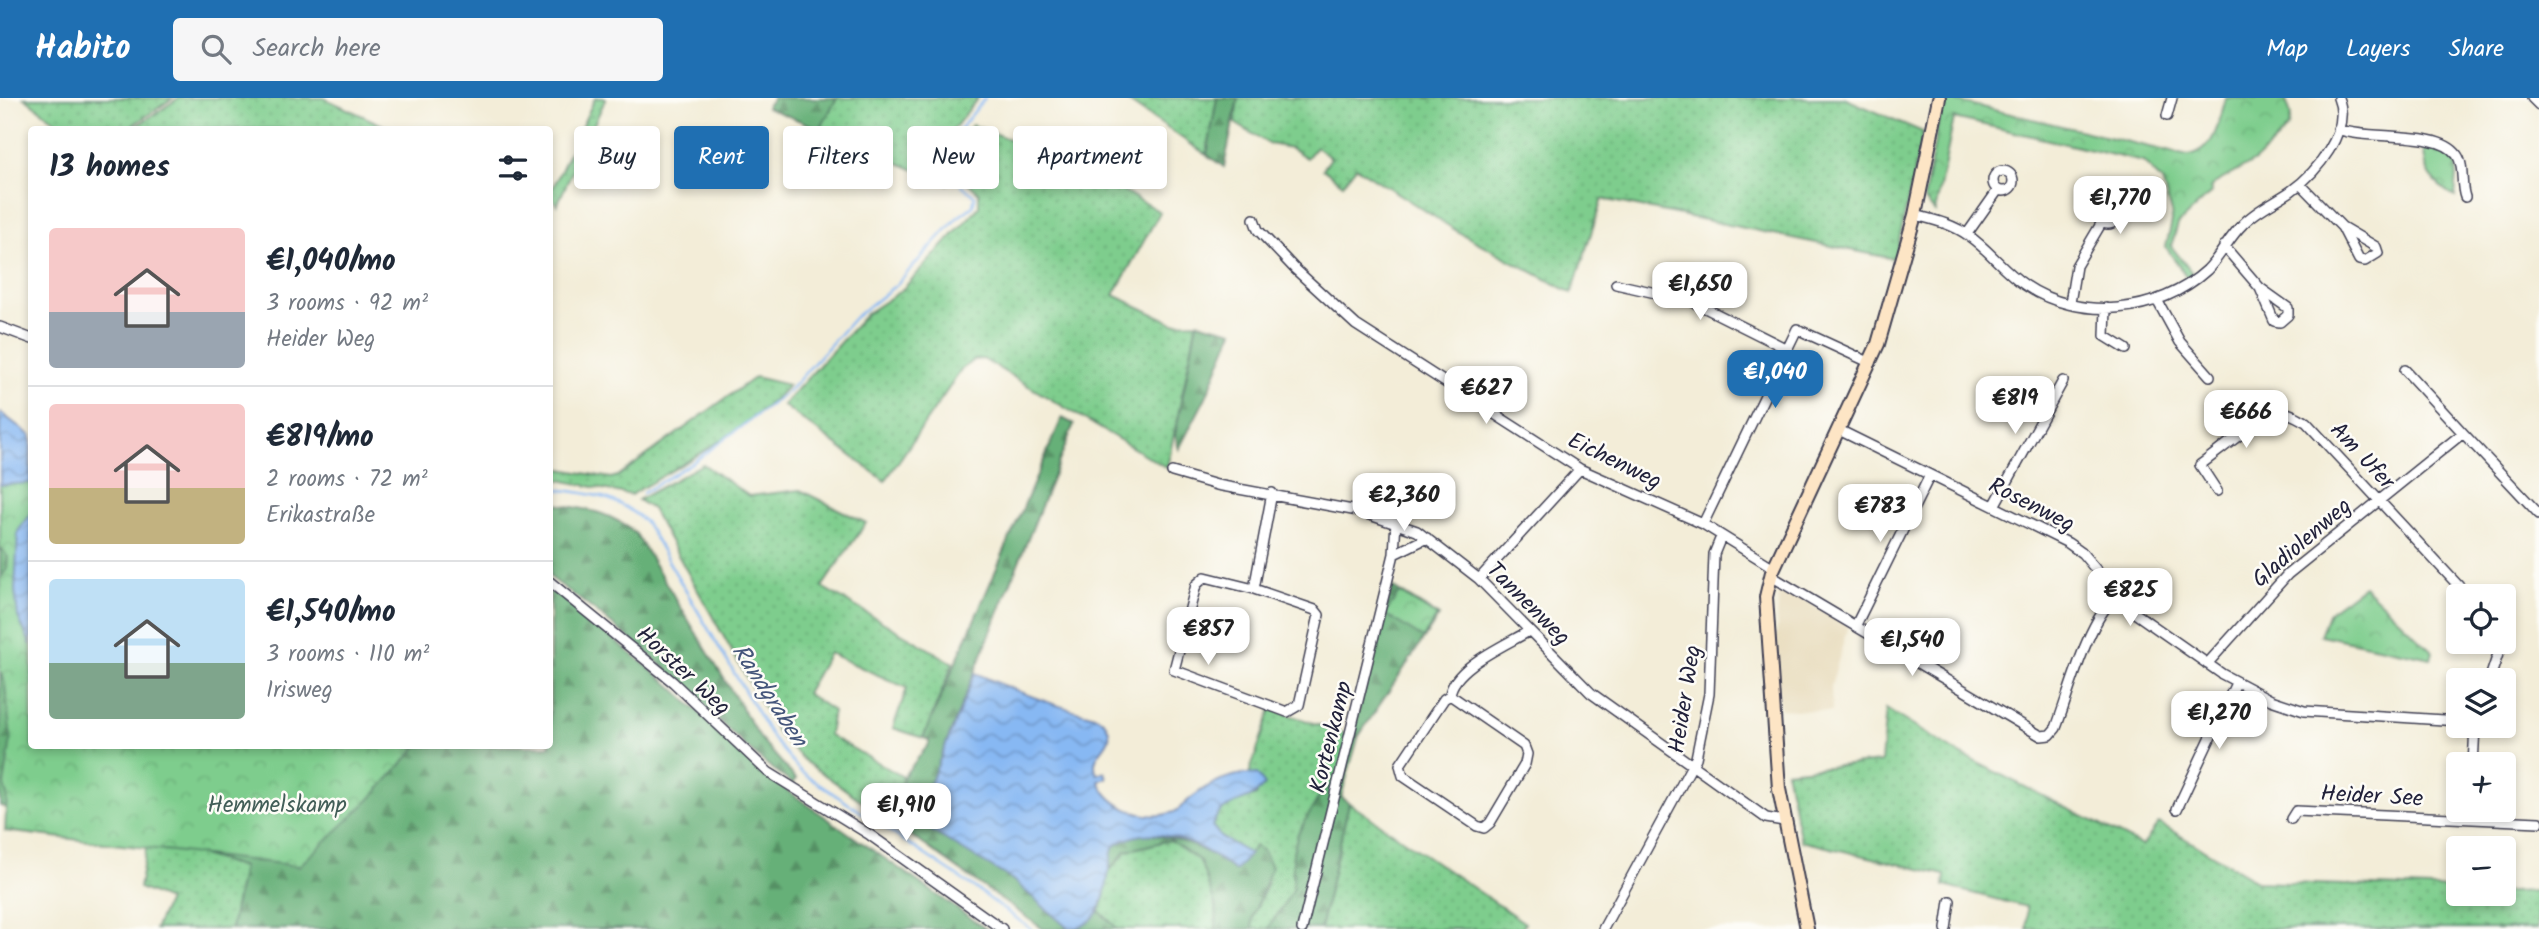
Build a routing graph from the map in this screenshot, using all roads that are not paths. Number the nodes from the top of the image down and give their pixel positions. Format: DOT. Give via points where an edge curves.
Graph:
graph roads {
  1 [pos="1939,98"];
  2 [pos="2172,98"];
  3 [pos="2339,98"];
  4 [pos="2532,98"];
  5 [pos="2539,105"];
  6 [pos="2167,116"];
  7 [pos="2338,130"];
  8 [pos="2300,184"];
  9 [pos="1998,190"];
  10 [pos="2465,197"];
  11 [pos="1915,215"];
  12 [pos="1254,219"];
  13 [pos="2102,222"];
  14 [pos="2342,227"];
  15 [pos="1967,234"];
  16 [pos="2224,247"];
  17 [pos="1616,284"];
  18 [pos="2260,288"];
  19 [pos="2157,300"];
  20 [pos="2070,303"];
  21 [pos="2106,308"];
  22 [pos="0,327"];
  23 [pos="28,338"];
  24 [pos="1787,349"];
  25 [pos="2126,349"];
  26 [pos="1871,363"];
  27 [pos="2405,370"];
  28 [pos="2210,376"];
  29 [pos="2063,381"];
  30 [pos="1839,430"];
  31 [pos="2462,433"];
  32 [pos="1580,469"];
  33 [pos="1172,472"];
  34 [pos="1930,475"];
  35 [pos="2217,491"];
  36 [pos="1272,493"];
  37 [pos="2380,500"];
  38 [pos="1994,506"];
  39 [pos="2539,514"];
  40 [pos="1396,521"];
  41 [pos="1703,524"];
  42 [pos="1721,537"];
  43 [pos="1427,538"];
  44 [pos="1394,554"];
  45 [pos="1772,572"];
  46 [pos="1479,579"];
  47 [pos="553,584"];
  48 [pos="2457,584"];
  49 [pos="1254,589"];
  50 [pos="2116,596"];
  51 [pos="1856,625"];
  52 [pos="1529,631"];
  53 [pos="2207,664"];
  54 [pos="2236,683"];
  55 [pos="1450,695"];
  56 [pos="2446,720"];
  57 [pos="1693,765"];
  58 [pos="2177,809"];
  59 [pos="2446,814"];
  60 [pos="2291,819"];
  61 [pos="2516,820"];
  62 [pos="1784,821"];
  63 [pos="2539,822"];
  64 [pos="1950,901"];
  65 [pos="1002,929"];
  66 [pos="1302,929"];
  67 [pos="1603,929"];
  68 [pos="1807,929"];
  69 [pos="1946,929"];
  1 -- 11 [label="street"];
  2 -- 6 [label="street"];
  3 -- 7 [label="street" via="2342,116"];
  4 -- 5 [label="street"];
  7 -- 8 [label="street" via="2321,162"];
  7 -- 10 [label="street" via="2356,136 2443,144 2460,161"];
  8 -- 14 [label="street"];
  8 -- 16 [label="street" via="2251,216"];
  9 -- 15 [label="street"];
  11 -- 15 [label="street"];
  11 -- 26 [label="street"];
  12 -- 32 [label="street, Eichenweg" via="1258,230 1294,268 1356,325"];
  13 -- 20 [label="street" via="2076,266"];
  15 -- 20 [label="street" via="2026,286"];
  16 -- 18 [label="street"];
  16 -- 19 [label="street" via="2206,271"];
  17 -- 24 [label="street" via="1691,301"];
  19 -- 21 [label="street"];
  19 -- 28 [label="street" via="2180,342"];
  20 -- 21 [label="street"];
  21 -- 25 [label="street" via="2105,336"];
  22 -- 23 [label="street"];
  24 -- 26 [label="street" via="1797,329"];
  24 -- 41 [label="street"];
  26 -- 30 [label="street"];
  27 -- 31 [label="street"];
  29 -- 38 [label="street"];
  30 -- 34 [label="street, Rosenweg"];
  30 -- 45 [label="street"];
  31 -- 37 [label="street, Gladiolenweg"];
  31 -- 39 [label="street"];
  32 -- 41 [label="street, Eichenweg"];
  32 -- 46 [label="street"];
  33 -- 36 [label="street, Tannenweg"];
  34 -- 38 [label="street, Rosenweg"];
  34 -- 51 [label="street"];
  35 -- 37 [label="street, Am Ufer" via="2200,465 2271,415 2287,413 2306,422"];
  36 -- 40 [label="street, Tannenweg"];
  36 -- 49 [label="street"];
  37 -- 48 [label="street, Am Ufer"];
  37 -- 53 [label="street, Gladiolenweg" via="2288,574"];
  38 -- 50 [label="street, Rosenweg" via="2078,549"];
  40 -- 43 [label="street, Tannenweg"];
  40 -- 44 [label="street, Kortenkamp"];
  41 -- 42 [label="street, Eichenweg"];
  42 -- 45 [label="street, Eichenweg"];
  42 -- 57 [label="street, Heider Weg" via="1714,554 1709,694"];
  43 -- 44 [label="street"];
  43 -- 46 [label="street, Tannenweg"];
  44 -- 66 [label="street, Kortenkamp"];
  45 -- 51 [label="street, Eichenweg"];
  45 -- 62 [label="street" via="1765,615"];
  46 -- 52 [label="street, Tannenweg"];
  47 -- 65 [label="street, Horster Weg" via="673,682 750,757"];
  49 -- 49 [label="street" via="1320,615 1299,705 1287,712 1174,670 1196,585 1205,577"];
  50 -- 51 [label="street, Eichenweg" via="2091,637 2053,732 2045,736"];
  50 -- 53 [label="street, Rosenweg"];
  52 -- 55 [label="street" via="1464,670"];
  52 -- 57 [label="street, Tannenweg" via="1591,693"];
  53 -- 54 [label="street, Rosenweg"];
  54 -- 56 [label="street, Rosenweg" via="2295,709"];
  54 -- 58 [label="street"];
  55 -- 55 [label="street" via="1524,746 1527,754 1484,828 1403,776 1399,768"];
  57 -- 62 [label="street, Tannenweg" via="1766,818"];
  57 -- 67 [label="street, Heider Weg"];
  59 -- 60 [label="street, Heider See" via="2296,811"];
  61 -- 63 [label="street, Heider See"];
  62 -- 68 [label="street"];
  64 -- 69 [label="street"];
}
